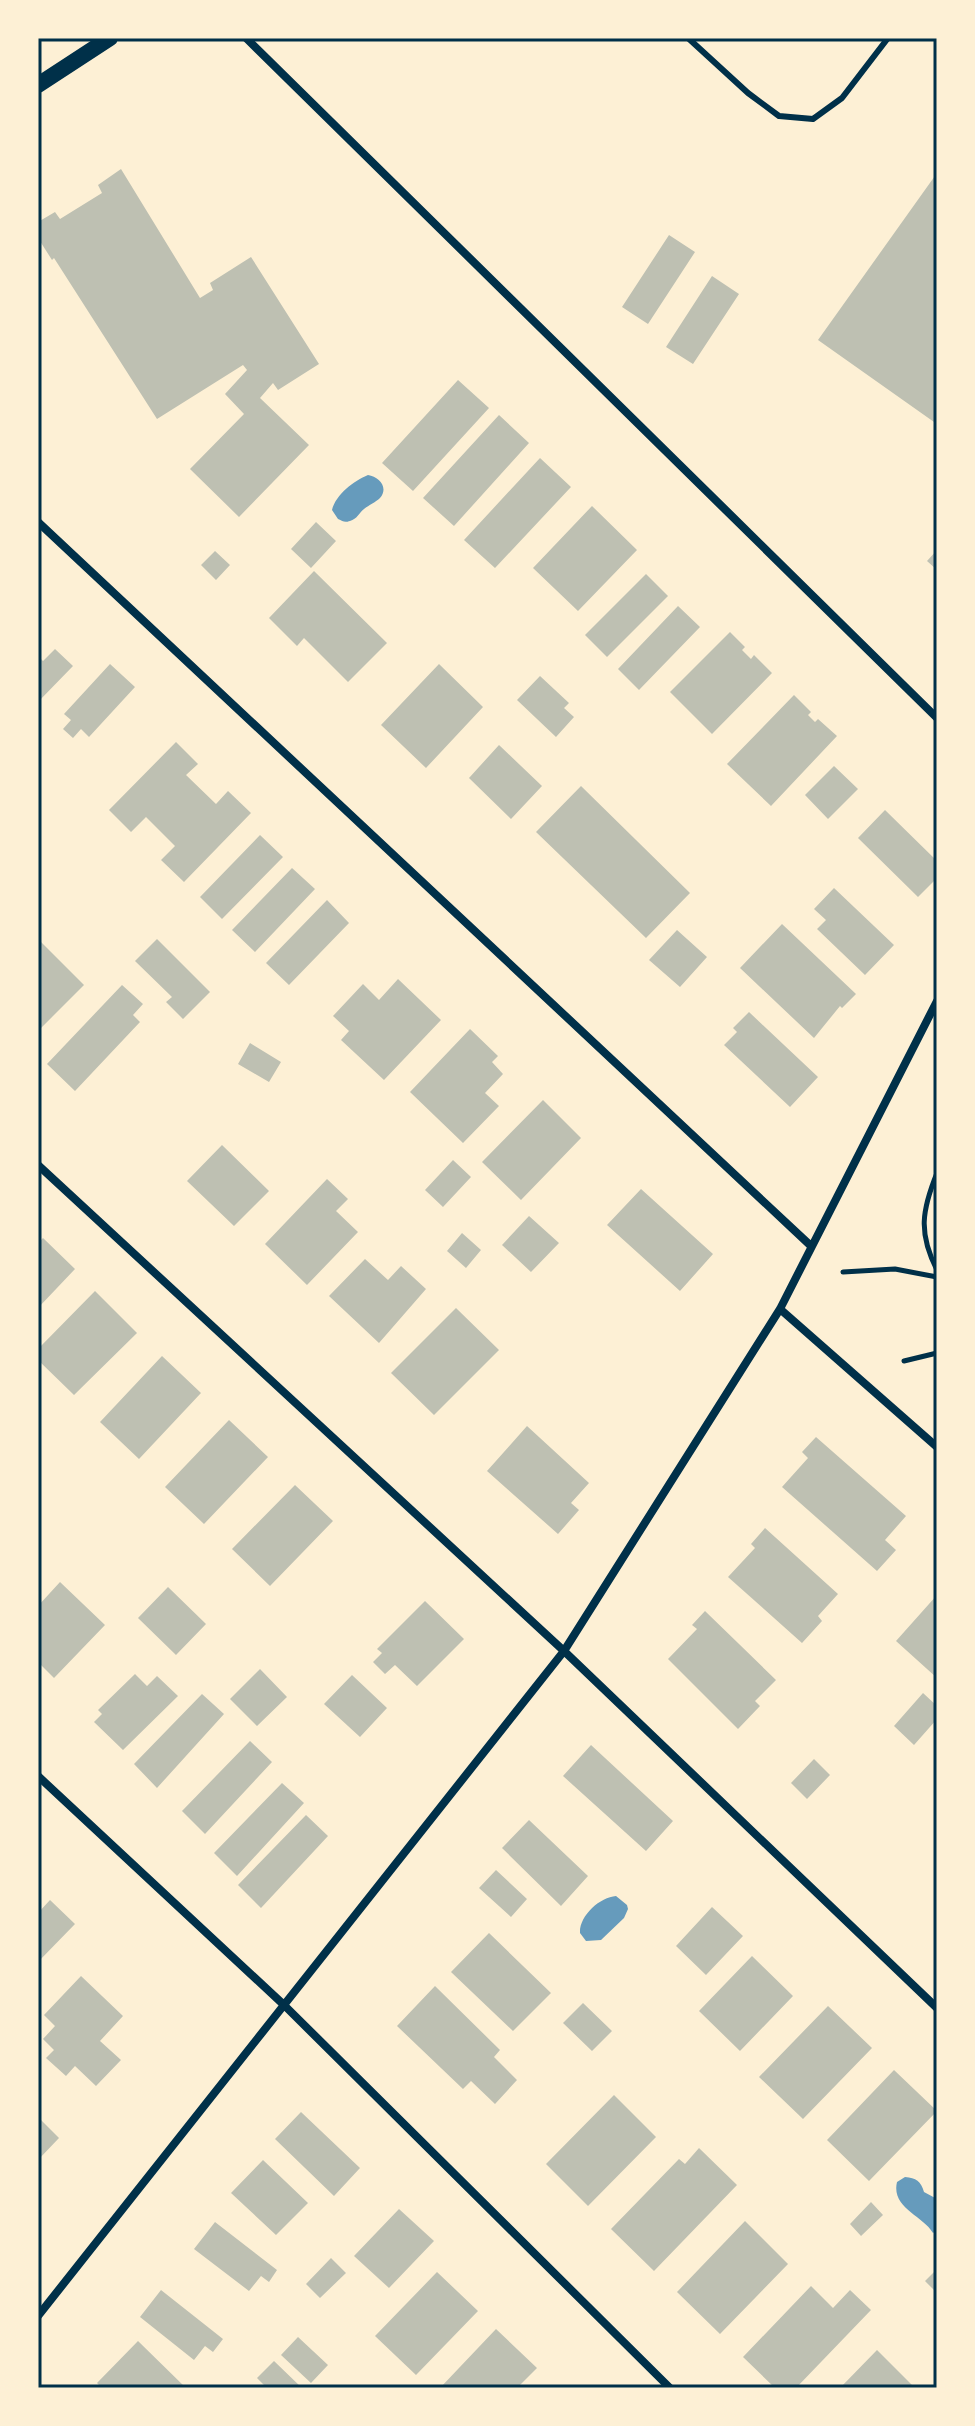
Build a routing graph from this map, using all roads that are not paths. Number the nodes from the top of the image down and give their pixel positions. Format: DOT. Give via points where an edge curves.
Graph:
graph roads {
  1 [pos="110,38"];
  2 [pos="246,38"];
  3 [pos="688,38"];
  4 [pos="888,38"];
  5 [pos="38,85"];
  6 [pos="38,522"];
  7 [pos="937,718"];
  8 [pos="937,1001"];
  9 [pos="38,1165"];
  10 [pos="811,1246"];
  11 [pos="780,1309"];
  12 [pos="937,1447"];
  13 [pos="564,1651"];
  14 [pos="38,1776"];
  15 [pos="284,2005"];
  16 [pos="937,2008"];
  17 [pos="38,2316"];
  18 [pos="670,2388"];
  1 -- 5 [label="main road"];
  2 -- 7 [label="street"];
  3 -- 4 [label="lane" via="779,116 813,119 842,98"];
  6 -- 10 [label="street"];
  8 -- 10 [label="street"];
  9 -- 13 [label="street"];
  10 -- 11 [label="street"];
  11 -- 12 [label="street"];
  11 -- 13 [label="street"];
  13 -- 15 [label="street"];
  13 -- 16 [label="street"];
  14 -- 15 [label="street"];
  15 -- 17 [label="street"];
  15 -- 18 [label="street"];
}
